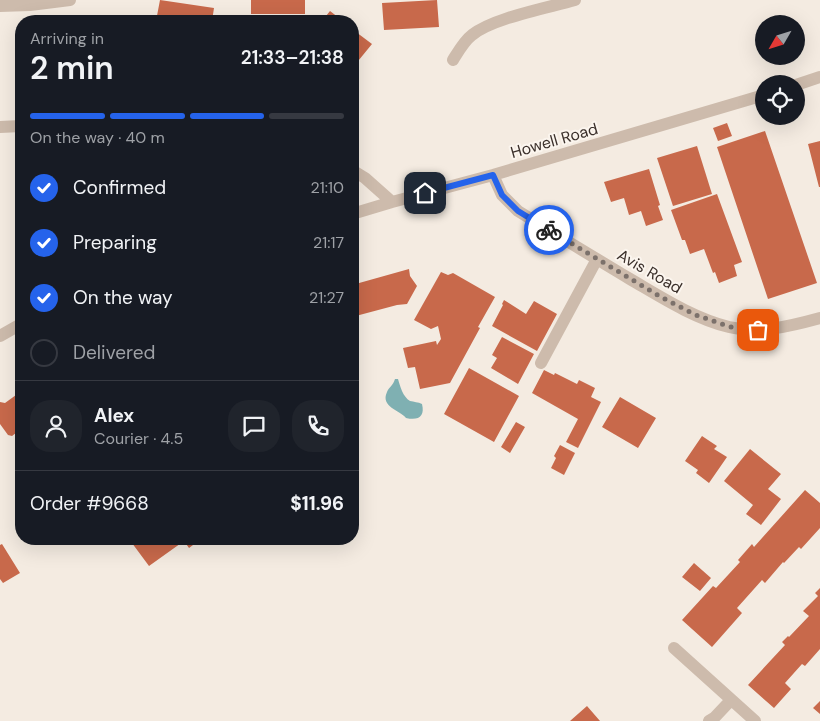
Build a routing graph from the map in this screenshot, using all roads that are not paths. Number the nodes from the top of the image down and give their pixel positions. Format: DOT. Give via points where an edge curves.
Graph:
graph roads {
  1 [pos="70,0"];
  2 [pos="575,0"];
  3 [pos="0,6"];
  4 [pos="453,60"];
  5 [pos="820,77"];
  6 [pos="805,82"];
  7 [pos="755,97"];
  8 [pos="15,126"];
  9 [pos="0,127"];
  10 [pos="359,174"];
  11 [pos="493,175"];
  12 [pos="392,202"];
  13 [pos="359,212"];
  14 [pos="598,260"];
  15 [pos="820,318"];
  16 [pos="15,327"];
  17 [pos="0,336"];
  18 [pos="541,363"];
  19 [pos="674,648"];
  20 [pos="732,700"];
  21 [pos="708,721"];
  22 [pos="755,721"];
  1 -- 3 [label="street"];
  2 -- 4 [label="street" via="480,29 470,36"];
  5 -- 6 [label="street"];
  7 -- 11 [label="street, Howell Road"];
  8 -- 9 [label="street"];
  10 -- 12 [label="street"];
  11 -- 12 [label="street, Howell Road"];
  11 -- 14 [label="street, Avis Road" via="502,195 518,211"];
  12 -- 13 [label="street, Howell Road"];
  14 -- 15 [label="street, Avis Road" via="696,315 730,327 758,330"];
  14 -- 18 [label="street"];
  16 -- 17 [label="street"];
  19 -- 20 [label="street"];
  20 -- 21 [label="street"];
  20 -- 22 [label="street"];
}
